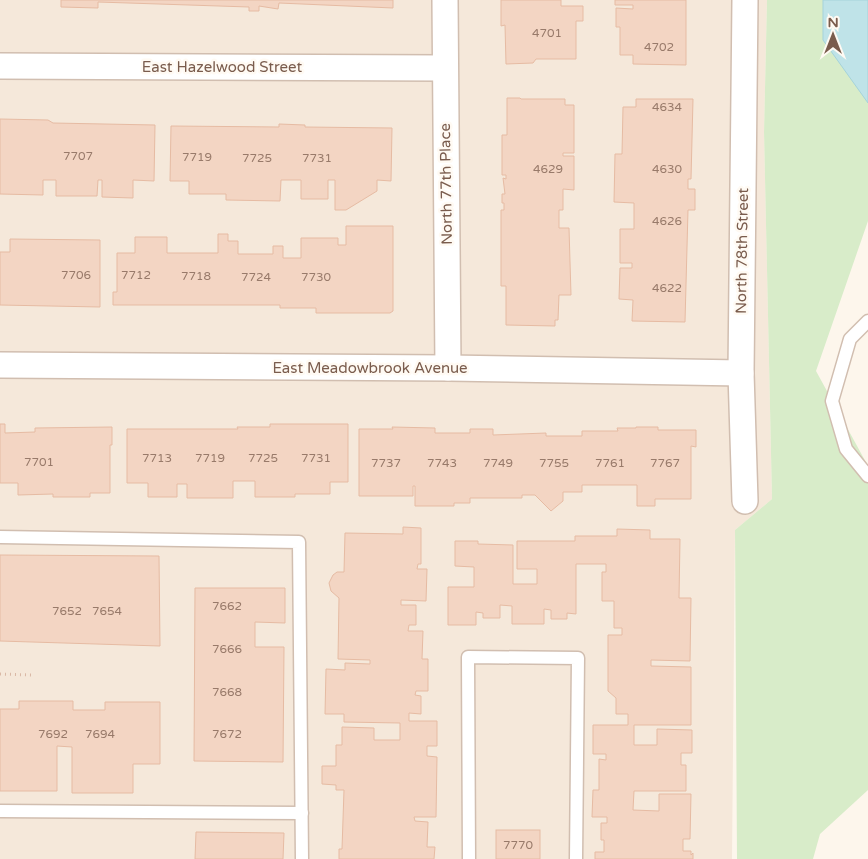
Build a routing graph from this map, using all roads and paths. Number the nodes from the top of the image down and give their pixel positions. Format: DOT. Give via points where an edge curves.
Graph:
graph roads {
  1 [pos="445,0"];
  2 [pos="745,0"];
  3 [pos="0,66"];
  4 [pos="444,68"];
  5 [pos="868,321"];
  6 [pos="0,365"];
  7 [pos="448,368"];
  8 [pos="741,373"];
  9 [pos="868,476"];
  10 [pos="745,501"];
  11 [pos="0,537"];
  12 [pos="0,674"];
  13 [pos="31,674"];
  14 [pos="0,811"];
  15 [pos="302,812"];
  16 [pos="302,859"];
  17 [pos="469,859"];
  18 [pos="576,859"];
  1 -- 4 [label="street, North 77th Place"];
  2 -- 8 [label="street, North 78th Street"];
  3 -- 4 [label="street, East Hazelwood Street"];
  4 -- 7 [label="street, North 77th Place"];
  5 -- 9 [label="lane" via="850,339 832,401 846,449"];
  6 -- 7 [label="street, East Meadowbrook Avenue"];
  7 -- 8 [label="street, East Meadowbrook Avenue"];
  8 -- 10 [label="street, North 78th Street"];
  11 -- 15 [label="lane" via="299,542"];
  12 -- 13 [label="path"];
  14 -- 15 [label="lane"];
  15 -- 16 [label="lane"];
  17 -- 18 [label="lane" via="468,657 578,658"];
}
